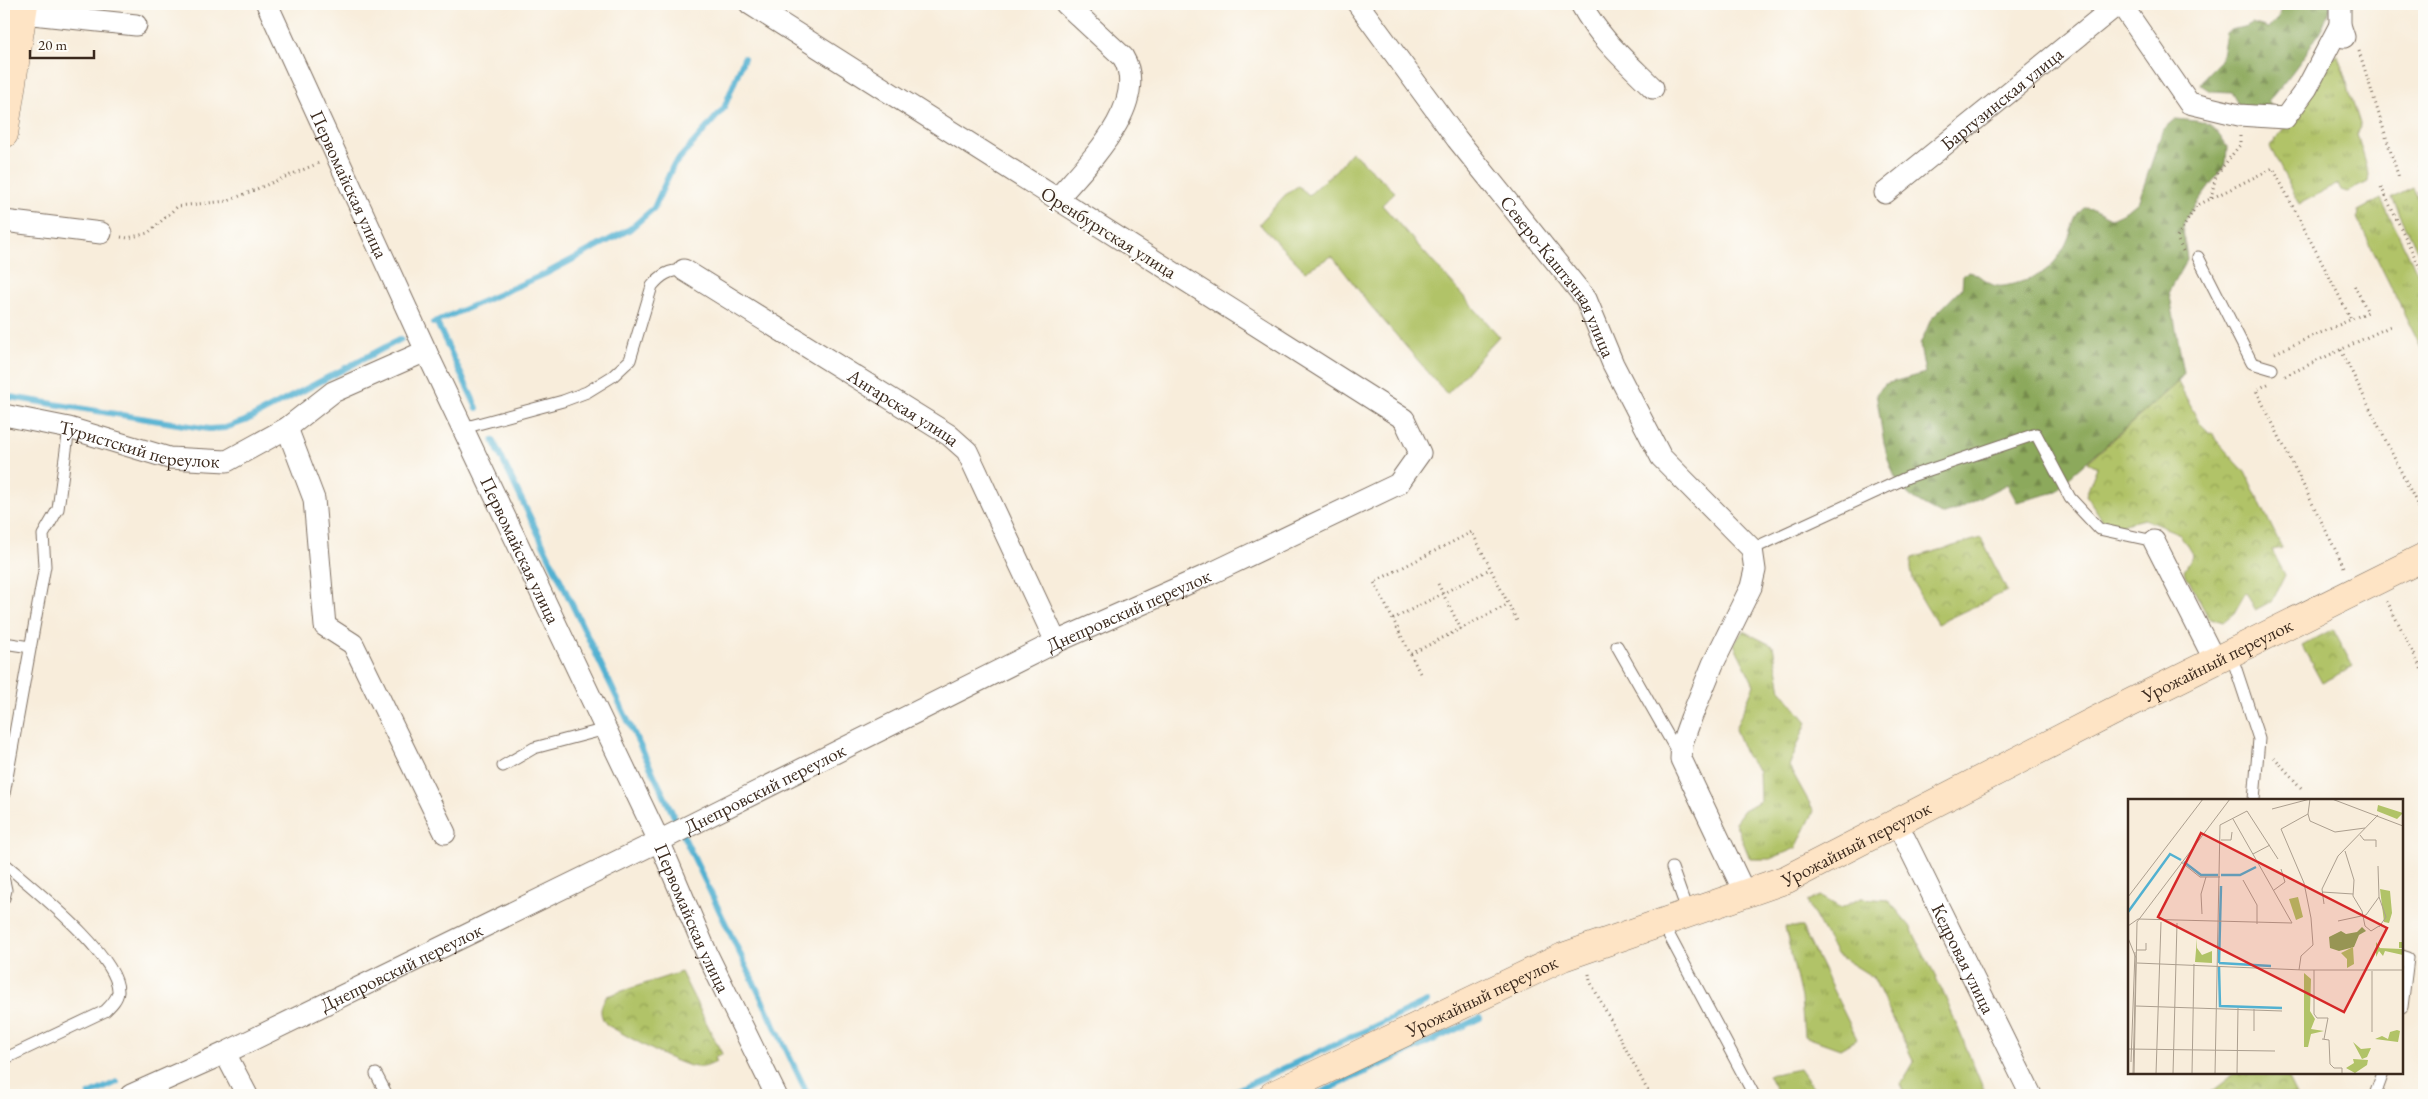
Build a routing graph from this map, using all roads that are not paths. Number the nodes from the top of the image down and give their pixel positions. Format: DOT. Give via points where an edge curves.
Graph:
graph roads {
  1 [pos="267,4"];
  2 [pos="750,4"];
  3 [pos="1066,4"];
  4 [pos="1358,4"];
  5 [pos="1582,4"];
  6 [pos="2119,4"];
  7 [pos="2340,4"];
  8 [pos="23,8"];
  9 [pos="136,25"];
  10 [pos="1653,88"];
  11 [pos="4,134"];
  12 [pos="1885,193"];
  13 [pos="1057,199"];
  14 [pos="4,221"];
  15 [pos="101,233"];
  16 [pos="2198,257"];
  17 [pos="684,270"];
  18 [pos="426,351"];
  19 [pos="2272,369"];
  20 [pos="4,415"];
  21 [pos="69,428"];
  22 [pos="287,428"];
  23 [pos="463,428"];
  24 [pos="1398,484"];
  25 [pos="2154,541"];
  26 [pos="1752,549"];
  27 [pos="2424,557"];
  28 [pos="4,642"];
  29 [pos="1056,642"];
  30 [pos="1617,646"];
  31 [pos="30,647"];
  32 [pos="2223,657"];
  33 [pos="606,729"];
  34 [pos="1681,758"];
  35 [pos="503,766"];
  36 [pos="4,794"];
  37 [pos="2254,799"];
  38 [pos="1897,823"];
  39 [pos="445,833"];
  40 [pos="660,841"];
  41 [pos="4,863"];
  42 [pos="1672,868"];
  43 [pos="4,880"];
  44 [pos="1743,894"];
  45 [pos="4,898"];
  46 [pos="1688,913"];
  47 [pos="1662,922"];
  48 [pos="2403,956"];
  49 [pos="2403,999"];
  50 [pos="225,1053"];
  51 [pos="4,1059"];
  52 [pos="376,1074"];
  53 [pos="2383,1074"];
  54 [pos="131,1095"];
  55 [pos="246,1095"];
  56 [pos="387,1095"];
  57 [pos="776,1095"];
  58 [pos="1273,1095"];
  59 [pos="1754,1095"];
  60 [pos="2031,1095"];
  61 [pos="2376,1095"];
  1 -- 18 [label="street, Первомайская улица"];
  2 -- 13 [label="street, Оренбургская улица"];
  3 -- 13 [label="street" via="1123,57 1129,67 1130,84 1122,116"];
  4 -- 26 [label="street, Северо-Каштачная улица" via="1457,139 1586,299 1613,364 1661,457"];
  5 -- 10 [label="street" via="1593,26"];
  6 -- 7 [label="street" via="2189,103 2239,116 2286,118 2346,35"];
  6 -- 12 [label="street, Баргузинская улица"];
  8 -- 9 [label="street"];
  8 -- 11 [label="street"];
  13 -- 24 [label="street, Оренбургская улица" via="1404,420 1420,452"];
  14 -- 15 [label="street"];
  16 -- 19 [label="lane" via="2252,363"];
  17 -- 23 [label="lane" via="672,270 652,286 630,360 613,376 587,392 563,401"];
  17 -- 29 [label="street, Ангарская улица" via="949,435 967,451"];
  18 -- 22 [label="street, Туристский переулок" via="333,392"];
  18 -- 23 [label="street, Первомайская улица"];
  20 -- 21 [label="street, Туристский переулок"];
  21 -- 22 [label="street, Туристский переулок" via="169,458 227,462"];
  21 -- 31 [label="lane" via="58,508 43,535 45,566"];
  22 -- 39 [label="street" via="314,499 325,626 353,644"];
  23 -- 33 [label="street, Первомайская улица"];
  24 -- 29 [label="street, Днепровский переулок" via="1214,572"];
  25 -- 26 [label="lane" via="2099,529 2070,498 2036,434 1908,477"];
  25 -- 32 [label="street"];
  26 -- 34 [label="street" via="1755,570 1751,587 1690,718"];
  27 -- 32 [label="street, Урожайный переулок"];
  28 -- 31 [label="lane"];
  29 -- 40 [label="street, Днепровский переулок"];
  30 -- 34 [label="lane"];
  31 -- 36 [label="lane"];
  32 -- 37 [label="lane" via="2259,739"];
  32 -- 38 [label="street, Урожайный переулок"];
  33 -- 35 [label="lane" via="534,748"];
  33 -- 40 [label="street, Первомайская улица"];
  34 -- 44 [label="street"];
  38 -- 44 [label="street, Урожайный переулок" via="1787,879"];
  38 -- 60 [label="street, Кедровая улица"];
  40 -- 50 [label="street, Днепровский переулок"];
  40 -- 57 [label="street, Первомайская улица" via="708,954"];
  41 -- 51 [label="lane" via="91,941 114,977 118,992 113,1004 105,1011"];
  42 -- 46 [label="lane"];
  43 -- 45 [label="lane"];
  44 -- 46 [label="street, Урожайный переулок"];
  46 -- 47 [label="street, Урожайный переулок"];
  47 -- 58 [label="street, Урожайный переулок" via="1563,957"];
  47 -- 59 [label="lane"];
  48 -- 49 [label="lane" via="2408,958"];
  50 -- 54 [label="street, Днепровский переулок"];
  50 -- 55 [label="street"];
  52 -- 56 [label="lane"];
  53 -- 61 [label="lane"];
}
